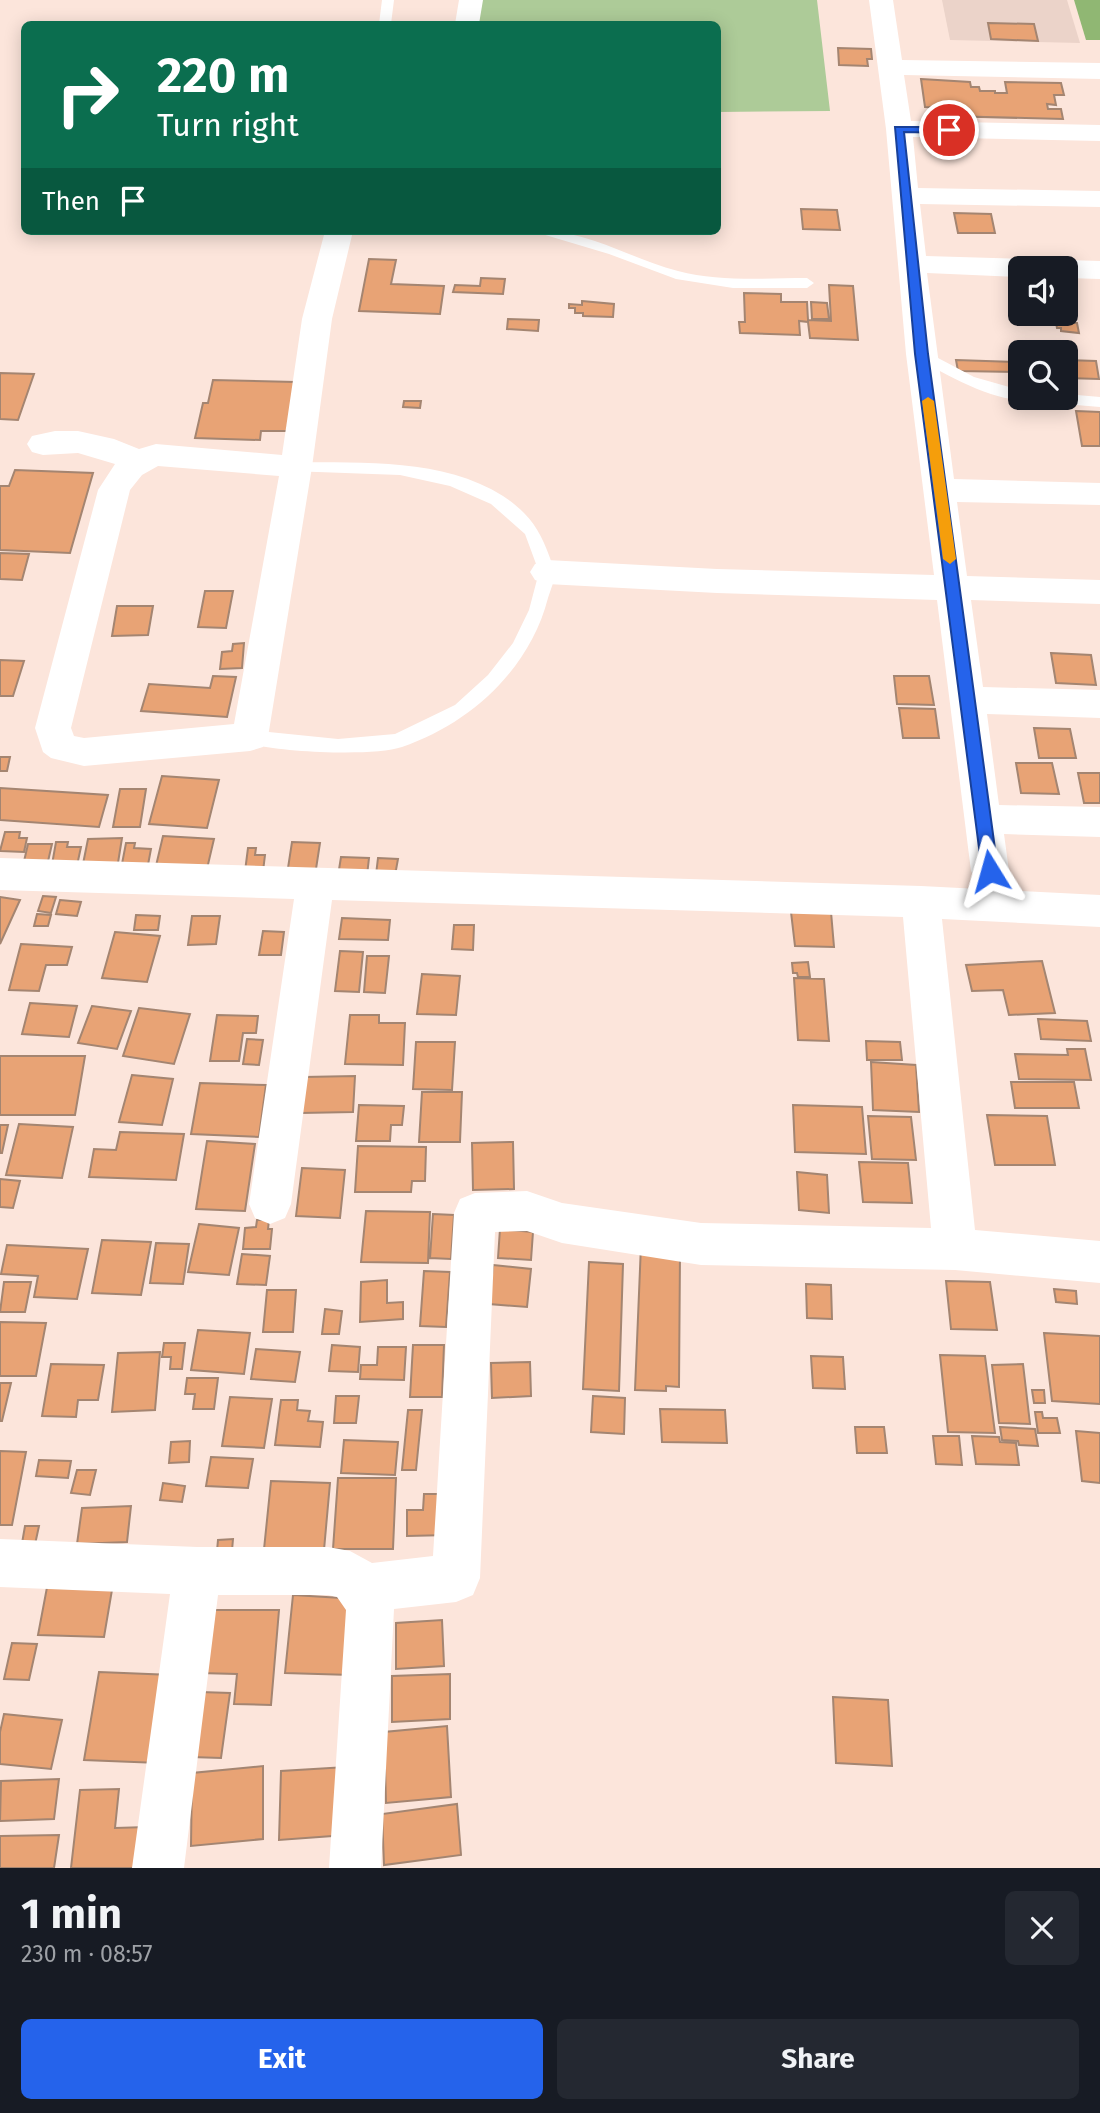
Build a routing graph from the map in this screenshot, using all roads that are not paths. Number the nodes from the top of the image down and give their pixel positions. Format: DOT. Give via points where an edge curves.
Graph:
graph roads {
  1 [pos="388,0"];
  2 [pos="471,0"];
  3 [pos="881,0"];
  4 [pos="385,21"];
  5 [pos="468,21"];
  6 [pos="891,68"];
  7 [pos="1100,71"];
  8 [pos="898,129"];
  9 [pos="1100,132"];
  10 [pos="905,196"];
  11 [pos="1100,199"];
  12 [pos="337,235"];
  13 [pos="560,235"];
  14 [pos="913,264"];
  15 [pos="1008,267"];
  16 [pos="1078,269"];
  17 [pos="1100,270"];
  18 [pos="807,283"];
  19 [pos="921,354"];
  20 [pos="1008,392"];
  21 [pos="1078,400"];
  22 [pos="1100,402"];
  23 [pos="43,444"];
  24 [pos="136,461"];
  25 [pos="296,467"];
  26 [pos="940,490"];
  27 [pos="1100,494"];
  28 [pos="547,572"];
  29 [pos="953,587"];
  30 [pos="1100,592"];
  31 [pos="968,700"];
  32 [pos="1100,704"];
  33 [pos="250,737"];
  34 [pos="983,819"];
  35 [pos="1100,822"];
  36 [pos="990,871"];
  37 [pos="0,874"];
  38 [pos="315,884"];
  39 [pos="921,902"];
  40 [pos="1100,911"];
  41 [pos="270,1204"];
  42 [pos="955,1249"];
  43 [pos="1100,1262"];
  44 [pos="0,1563"];
  45 [pos="197,1571"];
  46 [pos="362,1588"];
  47 [pos="158,1868"];
  48 [pos="355,1868"];
  1 -- 4 [label="lane"];
  2 -- 5 [label="street"];
  3 -- 6 [label="street"];
  6 -- 7 [label="street"];
  6 -- 8 [label="street"];
  8 -- 9 [label="street"];
  8 -- 10 [label="street"];
  10 -- 11 [label="street"];
  10 -- 14 [label="street"];
  12 -- 25 [label="street" via="317,319"];
  13 -- 18 [label="lane" via="676,275 733,283"];
  14 -- 15 [label="street"];
  14 -- 19 [label="street"];
  16 -- 17 [label="street"];
  19 -- 20 [label="lane" via="952,374"];
  19 -- 26 [label="street"];
  21 -- 22 [label="lane"];
  23 -- 24 [label="street" via="59,440 86,444"];
  24 -- 25 [label="street" via="156,455"];
  24 -- 33 [label="street" via="114,490 53,728 57,743 84,752"];
  25 -- 28 [label="lane" via="400,470 454,481 497,500 532,531"];
  25 -- 33 [label="street"];
  26 -- 27 [label="street"];
  26 -- 29 [label="street"];
  28 -- 29 [label="street"];
  28 -- 33 [label="lane" via="537,610 520,646 494,680 461,710 398,741 338,746"];
  29 -- 30 [label="street"];
  29 -- 31 [label="street"];
  31 -- 32 [label="street"];
  31 -- 34 [label="street"];
  34 -- 35 [label="street"];
  34 -- 36 [label="street"];
  37 -- 38 [label="street"];
  38 -- 39 [label="street"];
  38 -- 41 [label="street"];
  39 -- 40 [label="street"];
  39 -- 42 [label="street"];
  42 -- 43 [label="street"];
  42 -- 46 [label="street" via="701,1244 562,1223 527,1211 475,1213 456,1578"];
  44 -- 45 [label="street"];
  45 -- 46 [label="street" via="328,1571 350,1575"];
  45 -- 47 [label="street"];
  46 -- 48 [label="street" via="370,1610"];
}
